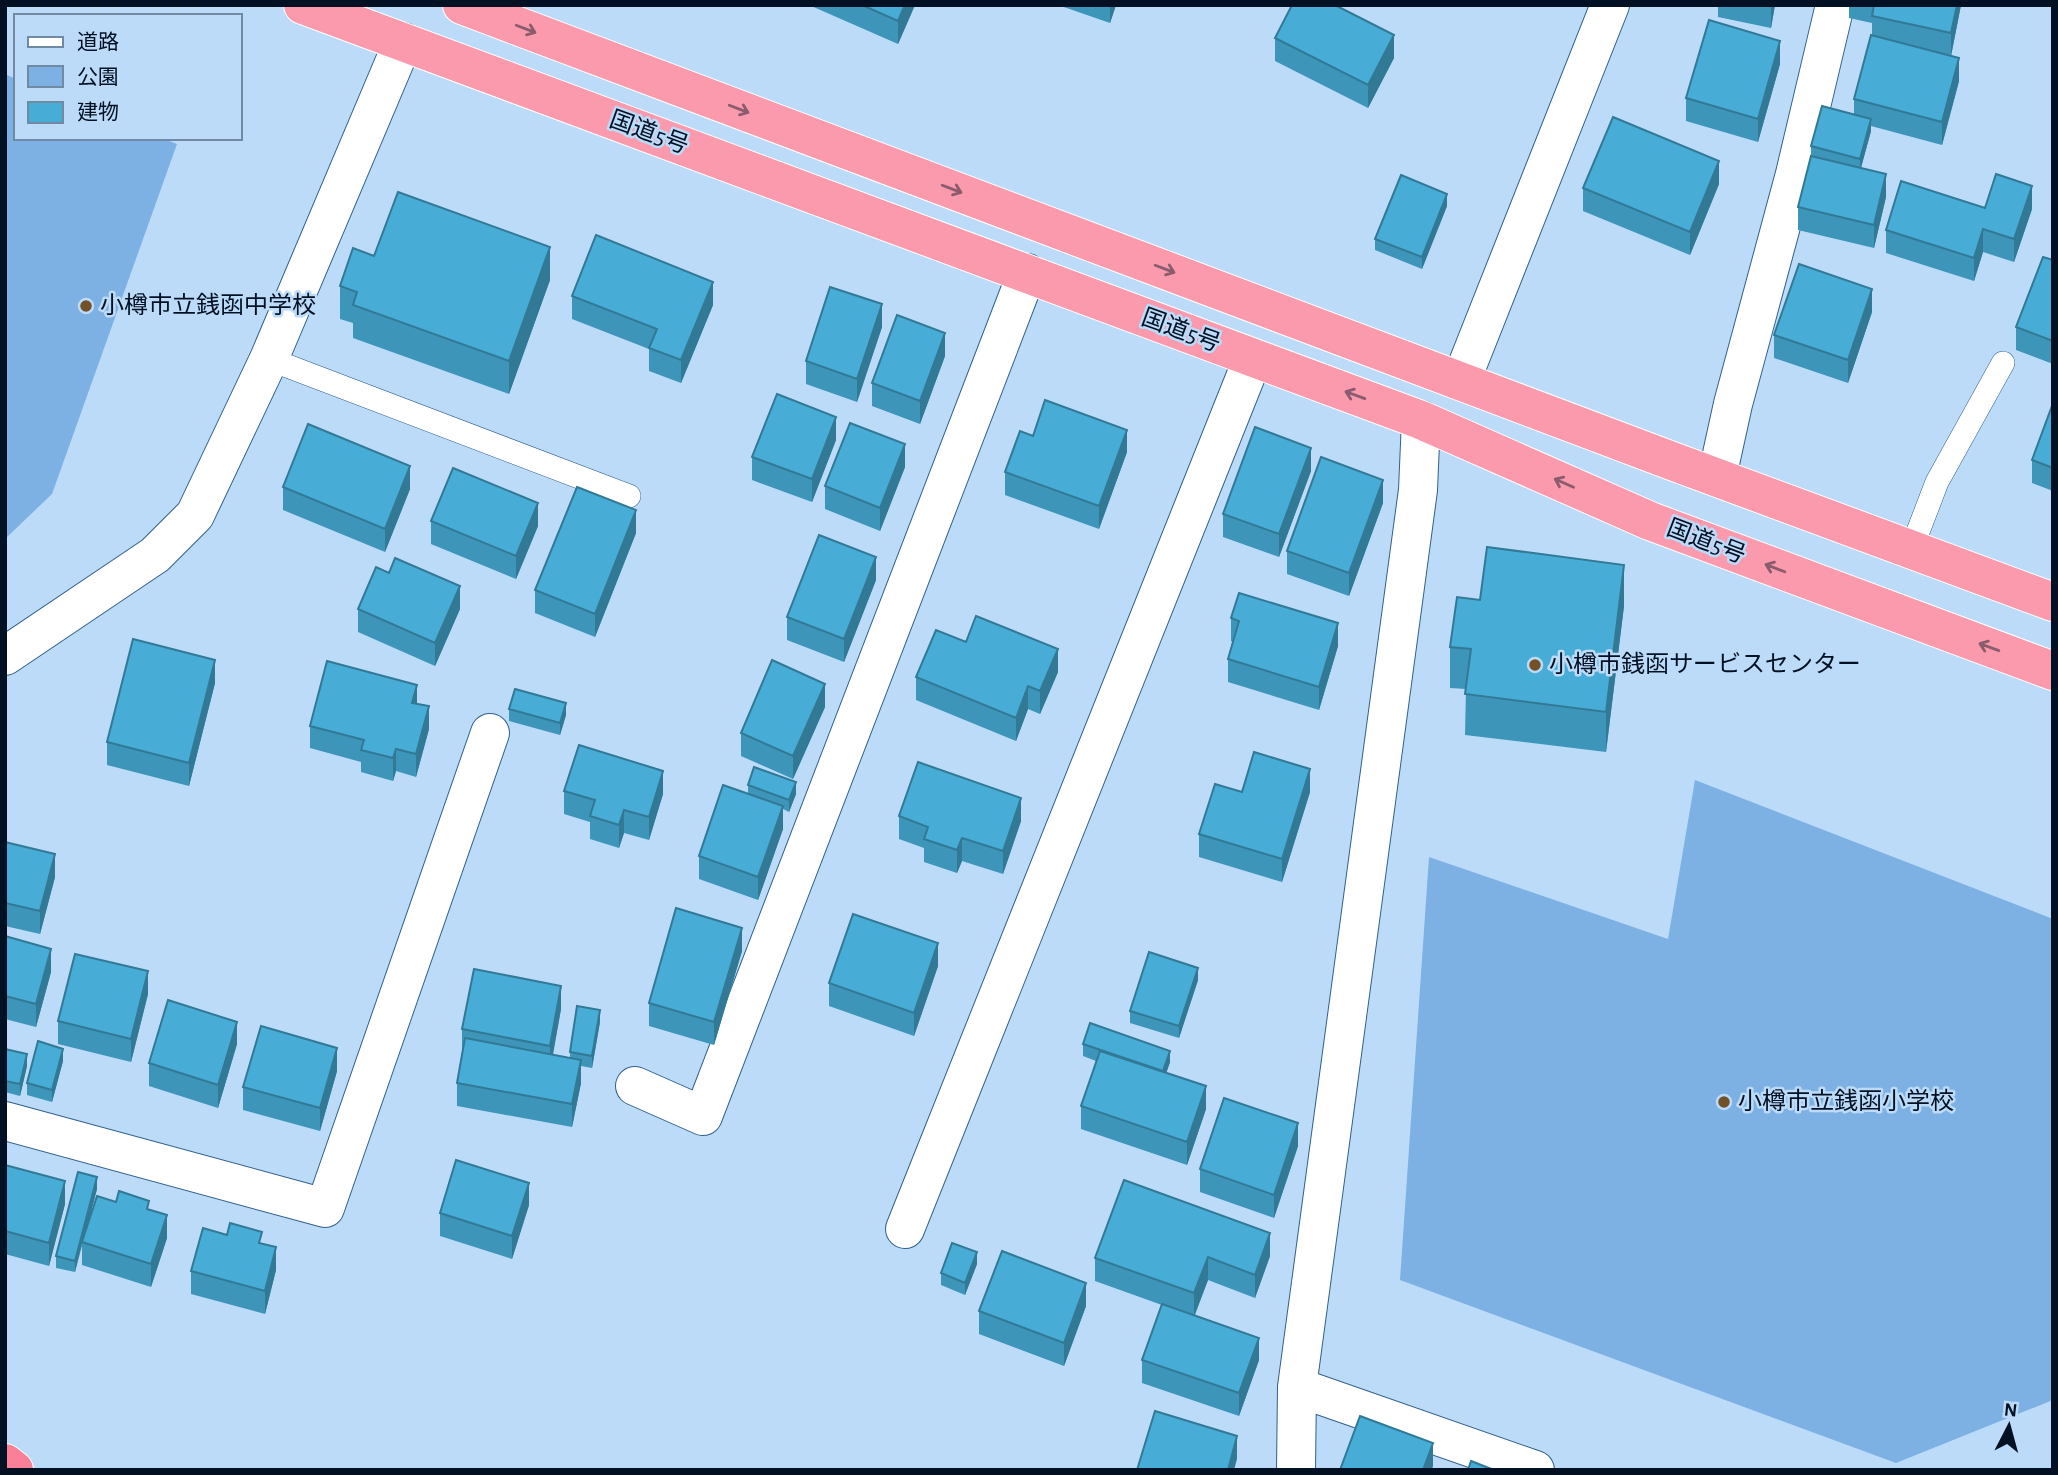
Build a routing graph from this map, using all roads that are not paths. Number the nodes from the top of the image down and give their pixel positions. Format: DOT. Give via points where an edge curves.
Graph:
graph roads {
  1 [pos="303,5"];
  2 [pos="462,5"];
  3 [pos="1610,5"];
  4 [pos="1835,5"];
  5 [pos="404,42"];
  6 [pos="1027,273"];
  7 [pos="1253,358"];
  8 [pos="269,359"];
  9 [pos="2003,363"];
  10 [pos="1461,380"];
  11 [pos="1421,420"];
  12 [pos="1717,477"];
  13 [pos="629,496"];
  14 [pos="1911,550"];
  15 [pos="2053,602"];
  16 [pos="5,656"];
  17 [pos="2053,671"];
  18 [pos="491,733"];
  19 [pos="635,1086"];
  20 [pos="5,1121"];
  21 [pos="905,1229"];
  22 [pos="1297,1387"];
  23 [pos="5,1463"];
  24 [pos="14,1470"];
  25 [pos="1296,1470"];
  26 [pos="1535,1470"];
  1 -- 5 [label="highway, 国道5号"];
  2 -- 10 [label="highway, one-way"];
  3 -- 10 [label="street"];
  4 -- 12 [label="street"];
  5 -- 6 [label="highway, 国道5号"];
  5 -- 8 [label="street"];
  6 -- 7 [label="highway, 国道5号"];
  6 -- 19 [label="street" via="703,1116"];
  11 -- 7 [label="highway, 国道5号, one-way"];
  7 -- 21 [label="street"];
  8 -- 13 [label="lane"];
  8 -- 16 [label="street" via="195,515 155,555"];
  9 -- 14 [label="lane" via="1937,482"];
  10 -- 12 [label="highway"];
  17 -- 11 [label="highway, 国道5号, one-way" via="1650,522"];
  11 -- 22 [label="street" via="1418,490"];
  12 -- 14 [label="highway"];
  14 -- 15 [label="highway"];
  18 -- 20 [label="street" via="325,1208"];
  22 -- 25 [label="street"];
  22 -- 26 [label="street"];
  23 -- 24 [label="highway"];
}
